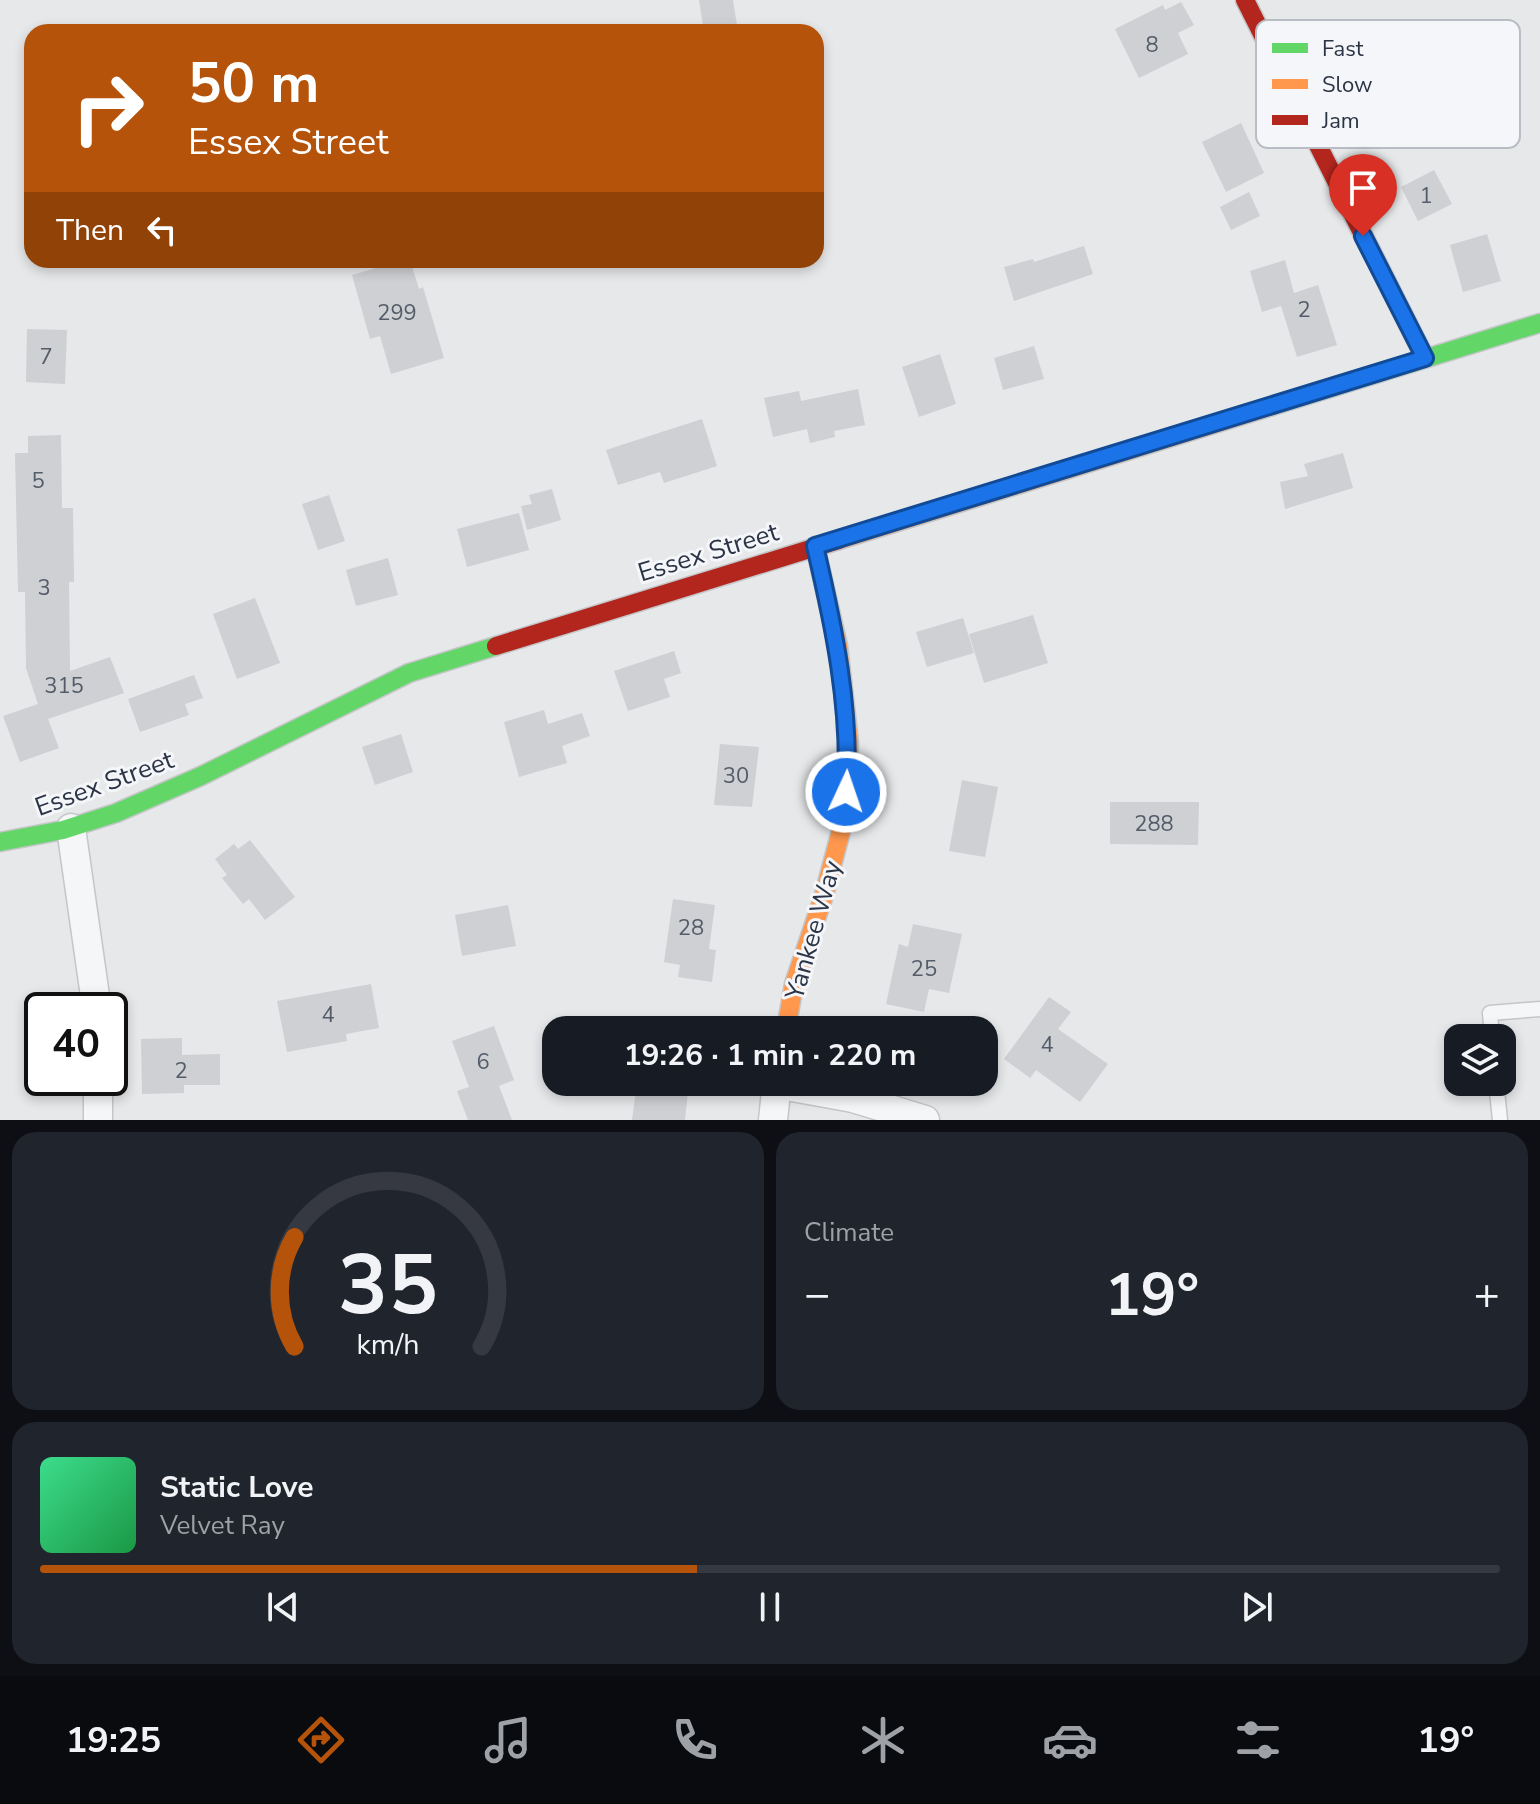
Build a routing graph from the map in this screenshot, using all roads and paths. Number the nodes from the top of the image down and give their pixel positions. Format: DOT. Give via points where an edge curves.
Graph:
graph roads {
  1 [pos="1245,0"];
  2 [pos="1256,22"];
  3 [pos="1319,148"];
  4 [pos="1540,323"];
  5 [pos="1425,358"];
  6 [pos="815,546"];
  7 [pos="71,828"];
  8 [pos="0,842"];
  9 [pos="94,992"];
  10 [pos="1540,1009"];
  11 [pos="788,1016"];
  12 [pos="1491,1024"];
  13 [pos="98,1096"];
  14 [pos="776,1096"];
  15 [pos="843,1096"];
  16 [pos="1497,1096"];
  17 [pos="98,1120"];
  18 [pos="773,1120"];
  19 [pos="925,1120"];
  20 [pos="1500,1120"];
  1 -- 2 [label="main road"];
  3 -- 5 [label="main road"];
  4 -- 5 [label="main road, Essex Street"];
  5 -- 6 [label="main road, Essex Street"];
  6 -- 7 [label="main road, Essex Street" via="409,673 164,792"];
  6 -- 11 [label="main road, Yankee Way" via="838,646 849,743 845,816"];
  7 -- 8 [label="main road, Essex Street"];
  7 -- 9 [label="street"];
  10 -- 12 [label="lane" via="1490,1013"];
  13 -- 17 [label="street"];
  14 -- 18 [label="street"];
  15 -- 19 [label="street"];
  16 -- 20 [label="lane"];
}
